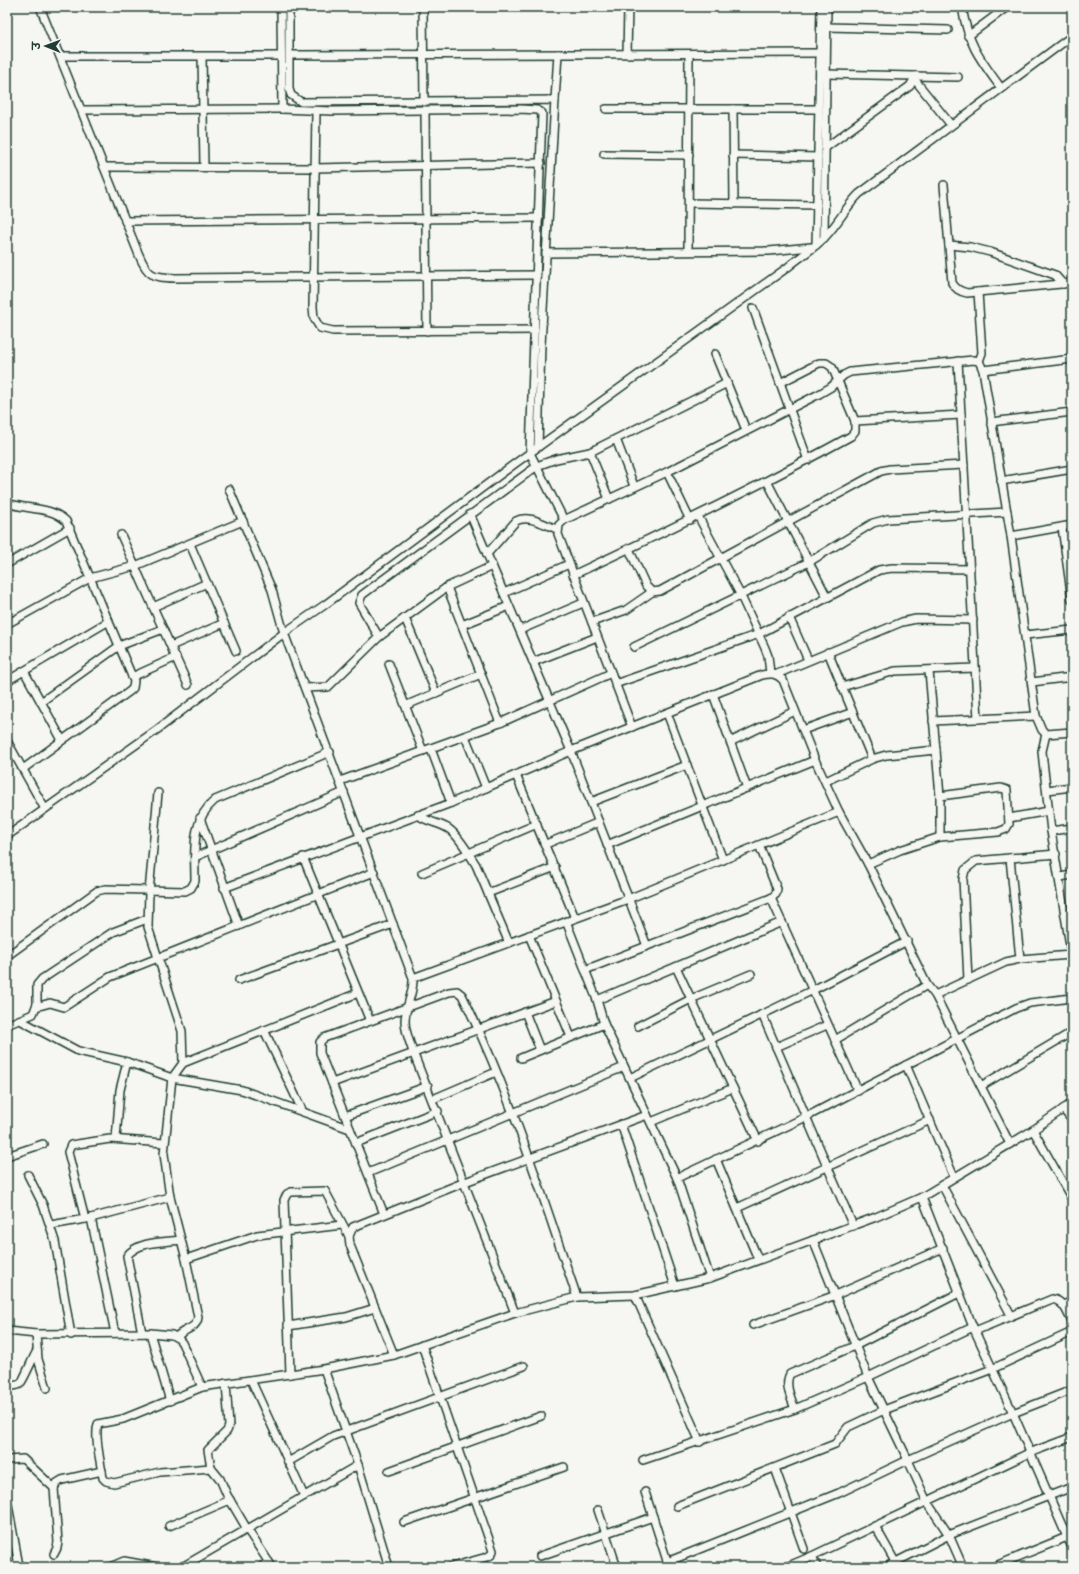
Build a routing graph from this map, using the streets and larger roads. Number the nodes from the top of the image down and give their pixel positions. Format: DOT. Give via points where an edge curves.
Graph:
graph roads {
  1 [pos="40,7"];
  2 [pos="281,7"];
  3 [pos="290,7"];
  4 [pos="424,7"];
  5 [pos="628,7"];
  6 [pos="821,7"];
  7 [pos="827,7"];
  8 [pos="962,7"];
  9 [pos="1007,7"];
  10 [pos="827,28"];
  11 [pos="948,30"];
  12 [pos="968,36"];
  13 [pos="1072,36"];
  14 [pos="820,53"];
  15 [pos="424,54"];
  16 [pos="558,54"];
  17 [pos="628,54"];
  18 [pos="689,54"];
  19 [pos="290,55"];
  20 [pos="60,56"];
  21 [pos="281,56"];
  22 [pos="202,57"];
  23 [pos="826,74"];
  24 [pos="958,77"];
  25 [pos="915,78"];
  26 [pos="1001,88"];
  27 [pos="555,100"];
  28 [pos="424,102"];
  29 [pos="282,109"];
  30 [pos="606,109"];
  31 [pos="689,109"];
  32 [pos="733,109"];
  33 [pos="82,110"];
  34 [pos="203,110"];
  35 [pos="819,110"];
  36 [pos="316,111"];
  37 [pos="425,111"];
  38 [pos="952,125"];
  39 [pos="825,148"];
  40 [pos="604,154"];
  41 [pos="689,155"];
  42 [pos="734,155"];
  43 [pos="818,156"];
  44 [pos="541,163"];
  45 [pos="204,166"];
  46 [pos="425,166"];
  47 [pos="104,167"];
  48 [pos="315,168"];
  49 [pos="944,185"];
  50 [pos="689,203"];
  51 [pos="734,204"];
  52 [pos="817,205"];
  53 [pos="539,218"];
  54 [pos="426,219"];
  55 [pos="125,221"];
  56 [pos="313,221"];
  57 [pos="824,238"];
  58 [pos="948,245"];
  59 [pos="814,246"];
  60 [pos="688,251"];
  61 [pos="546,253"];
  62 [pos="537,275"];
  63 [pos="426,276"];
  64 [pos="313,277"];
  65 [pos="1072,283"];
  66 [pos="1063,284"];
  67 [pos="978,292"];
  68 [pos="753,308"];
  69 [pos="535,330"];
  70 [pos="427,331"];
  71 [pos="715,354"];
  72 [pos="1072,359"];
  73 [pos="958,361"];
  74 [pos="979,361"];
  75 [pos="983,370"];
  76 [pos="837,380"];
  77 [pos="727,383"];
  78 [pos="780,383"];
  79 [pos="790,408"];
  80 [pos="1072,412"];
  81 [pos="961,415"];
  82 [pos="855,421"];
  83 [pos="991,422"];
  84 [pos="746,430"];
  85 [pos="616,439"];
  86 [pos="538,447"];
  87 [pos="590,452"];
  88 [pos="530,453"];
  89 [pos="808,460"];
  90 [pos="964,465"];
  91 [pos="537,466"];
  92 [pos="1072,469"];
  93 [pos="667,472"];
  94 [pos="767,481"];
  95 [pos="1001,481"];
  96 [pos="634,486"];
  97 [pos="229,488"];
  98 [pos="609,499"];
  99 [pos="7,503"];
  100 [pos="1007,512"];
  101 [pos="470,514"];
  102 [pos="967,515"];
  103 [pos="698,516"];
  104 [pos="564,520"];
  105 [pos="690,520"];
  106 [pos="243,521"];
  107 [pos="788,523"];
  108 [pos="1072,525"];
  109 [pos="1062,527"];
  110 [pos="70,528"];
  111 [pos="557,529"];
  112 [pos="121,535"];
  113 [pos="1011,536"];
  114 [pos="190,544"];
  115 [pos="629,549"];
  116 [pos="487,554"];
  117 [pos="720,558"];
  118 [pos="809,562"];
  119 [pos="7,564"];
  120 [pos="569,564"];
  121 [pos="135,566"];
  122 [pos="492,566"];
  123 [pos="970,569"];
  124 [pos="574,575"];
  125 [pos="90,578"];
  126 [pos="207,583"];
  127 [pos="1071,583"];
  128 [pos="447,587"];
  129 [pos="652,592"];
  130 [pos="504,593"];
  131 [pos="740,594"];
  132 [pos="827,597"];
  133 [pos="1072,600"];
  134 [pos="583,603"];
  135 [pos="509,606"];
  136 [pos="153,607"];
  137 [pos="790,617"];
  138 [pos="405,618"];
  139 [pos="973,620"];
  140 [pos="109,621"];
  141 [pos="592,622"];
  142 [pos="224,623"];
  143 [pos="7,624"];
  144 [pos="462,625"];
  145 [pos="163,629"];
  146 [pos="520,630"];
  147 [pos="1072,630"];
  148 [pos="284,633"];
  149 [pos="759,634"];
  150 [pos="1025,635"];
  151 [pos="379,637"];
  152 [pos="597,637"];
  153 [pos="119,646"];
  154 [pos="171,646"];
  155 [pos="634,647"];
  156 [pos="236,651"];
  157 [pos="828,652"];
  158 [pos="176,657"];
  159 [pos="808,660"];
  160 [pos="533,662"];
  161 [pos="389,664"];
  162 [pos="975,668"];
  163 [pos="24,671"];
  164 [pos="929,671"];
  165 [pos="611,673"];
  166 [pos="481,674"];
  167 [pos="773,674"];
  168 [pos="132,677"];
  169 [pos="1072,677"];
  170 [pos="7,681"];
  171 [pos="1032,682"];
  172 [pos="188,684"];
  173 [pos="615,684"];
  174 [pos="842,687"];
  175 [pos="305,688"];
  176 [pos="436,693"];
  177 [pos="713,694"];
  178 [pos="41,702"];
  179 [pos="550,702"];
  180 [pos="407,706"];
  181 [pos="795,711"];
  182 [pos="853,712"];
  183 [pos="667,713"];
  184 [pos="1036,716"];
  185 [pos="978,719"];
  186 [pos="933,721"];
  187 [pos="500,723"];
  188 [pos="632,726"];
  189 [pos="803,730"];
  190 [pos="1072,732"];
  191 [pos="1046,734"];
  192 [pos="465,736"];
  193 [pos="62,740"];
  194 [pos="7,741"];
  195 [pos="730,742"];
  196 [pos="427,750"];
  197 [pos="936,750"];
  198 [pos="571,751"];
  199 [pos="330,752"];
  200 [pos="872,759"];
  201 [pos="815,760"];
  202 [pos="687,765"];
  203 [pos="23,769"];
  204 [pos="516,775"];
  205 [pos="340,781"];
  206 [pos="826,781"];
  207 [pos="1072,786"];
  208 [pos="486,788"];
  209 [pos="747,788"];
  210 [pos="1047,790"];
  211 [pos="344,792"];
  212 [pos="158,793"];
  213 [pos="940,796"];
  214 [pos="591,802"];
  215 [pos="451,803"];
  216 [pos="702,805"];
  217 [pos="45,809"];
  218 [pos="1049,811"];
  219 [pos="838,812"];
  220 [pos="418,815"];
  221 [pos="200,818"];
  222 [pos="1009,818"];
  223 [pos="598,822"];
  224 [pos="537,824"];
  225 [pos="1072,828"];
  226 [pos="1051,830"];
  227 [pos="7,836"];
  228 [pos="361,836"];
  229 [pos="940,837"];
  230 [pos="546,844"];
  231 [pos="607,844"];
  232 [pos="759,846"];
  233 [pos="211,850"];
  234 [pos="469,854"];
  235 [pos="1056,854"];
  236 [pos="195,857"];
  237 [pos="303,857"];
  238 [pos="1010,858"];
  239 [pos="723,860"];
  240 [pos="868,864"];
  241 [pos="555,867"];
  242 [pos="374,872"];
  243 [pos="422,873"];
  244 [pos="1072,876"];
  245 [pos="1060,877"];
  246 [pos="224,888"];
  247 [pos="149,892"];
  248 [pos="488,892"];
  249 [pos="318,894"];
  250 [pos="628,898"];
  251 [pos="771,898"];
  252 [pos="575,918"];
  253 [pos="147,919"];
  254 [pos="566,922"];
  255 [pos="782,922"];
  256 [pos="393,924"];
  257 [pos="239,926"];
  258 [pos="1070,928"];
  259 [pos="529,935"];
  260 [pos="907,941"];
  261 [pos="509,942"];
  262 [pos="338,944"];
  263 [pos="647,946"];
  264 [pos="7,956"];
  265 [pos="1072,956"];
  266 [pos="159,958"];
  267 [pos="1020,959"];
  268 [pos="676,967"];
  269 [pos="585,970"];
  270 [pos="751,974"];
  271 [pos="413,978"];
  272 [pos="239,980"];
  273 [pos="968,980"];
  274 [pos="927,984"];
  275 [pos="813,990"];
  276 [pos="358,993"];
  277 [pos="935,995"];
  278 [pos="1072,998"];
  279 [pos="691,999"];
  280 [pos="597,1000"];
  281 [pos="556,1001"];
  282 [pos="36,1007"];
  283 [pos="408,1008"];
  284 [pos="525,1012"];
  285 [pos="762,1014"];
  286 [pos="20,1020"];
  287 [pos="370,1021"];
  288 [pos="604,1024"];
  289 [pos="7,1025"];
  290 [pos="827,1025"];
  291 [pos="638,1026"];
  292 [pos="479,1029"];
  293 [pos="264,1030"];
  294 [pos="1072,1032"];
  295 [pos="571,1037"];
  296 [pos="956,1038"];
  297 [pos="710,1040"];
  298 [pos="835,1040"];
  299 [pos="776,1047"];
  300 [pos="540,1050"];
  301 [pos="413,1052"];
  302 [pos="520,1058"];
  303 [pos="127,1062"];
  304 [pos="183,1063"];
  305 [pos="906,1065"];
  306 [pos="624,1067"];
  307 [pos="496,1072"];
  308 [pos="172,1078"];
  309 [pos="630,1078"];
  310 [pos="332,1083"];
  311 [pos="428,1086"];
  312 [pos="981,1086"];
  313 [pos="733,1088"];
  314 [pos="858,1091"];
  315 [pos="433,1099"];
  316 [pos="1072,1103"];
  317 [pos="1063,1109"];
  318 [pos="438,1111"];
  319 [pos="303,1112"];
  320 [pos="512,1113"];
  321 [pos="647,1115"];
  322 [pos="345,1116"];
  323 [pos="806,1117"];
  324 [pos="930,1120"];
  325 [pos="1072,1120"];
  326 [pos="651,1122"];
  327 [pos="621,1124"];
  328 [pos="350,1129"];
  329 [pos="1033,1130"];
  330 [pos="116,1139"];
  331 [pos="449,1141"];
  332 [pos="758,1141"];
  333 [pos="356,1143"];
  334 [pos="43,1144"];
  335 [pos="164,1144"];
  336 [pos="1010,1144"];
  337 [pos="7,1156"];
  338 [pos="529,1158"];
  339 [pos="716,1159"];
  340 [pos="828,1166"];
  341 [pos="368,1173"];
  342 [pos="28,1175"];
  343 [pos="677,1178"];
  344 [pos="954,1178"];
  345 [pos="465,1182"];
  346 [pos="942,1185"];
  347 [pos="170,1197"];
  348 [pos="922,1197"];
  349 [pos="1072,1200"];
  350 [pos="737,1208"];
  351 [pos="384,1214"];
  352 [pos="88,1219"];
  353 [pos="51,1225"];
  354 [pos="342,1225"];
  355 [pos="853,1226"];
  356 [pos="286,1232"];
  357 [pos="349,1236"];
  358 [pos="181,1240"];
  359 [pos="813,1240"];
  360 [pos="943,1248"];
  361 [pos="186,1259"];
  362 [pos="758,1259"];
  363 [pos="710,1278"];
  364 [pos="675,1286"];
  365 [pos="959,1293"];
  366 [pos="635,1295"];
  367 [pos="836,1296"];
  368 [pos="577,1297"];
  369 [pos="1072,1301"];
  370 [pos="1064,1305"];
  371 [pos="375,1308"];
  372 [pos="515,1313"];
  373 [pos="1011,1315"];
  374 [pos="1072,1322"];
  375 [pos="754,1325"];
  376 [pos="288,1326"];
  377 [pos="974,1329"];
  378 [pos="7,1331"];
  379 [pos="1072,1332"];
  380 [pos="115,1333"];
  381 [pos="146,1333"];
  382 [pos="36,1334"];
  383 [pos="71,1335"];
  384 [pos="176,1336"];
  385 [pos="422,1345"];
  386 [pos="857,1345"];
  387 [pos="37,1351"];
  388 [pos="394,1355"];
  389 [pos="524,1366"];
  390 [pos="324,1369"];
  391 [pos="992,1369"];
  392 [pos="290,1374"];
  393 [pos="868,1377"];
  394 [pos="251,1380"];
  395 [pos="226,1384"];
  396 [pos="7,1386"];
  397 [pos="202,1387"];
  398 [pos="47,1388"];
  399 [pos="1072,1390"];
  400 [pos="440,1396"];
  401 [pos="170,1401"];
  402 [pos="795,1409"];
  403 [pos="884,1410"];
  404 [pos="1013,1413"];
  405 [pos="541,1416"];
  406 [pos="346,1431"];
  407 [pos="1072,1437"];
  408 [pos="700,1442"];
  409 [pos="457,1446"];
  410 [pos="1029,1453"];
  411 [pos="7,1460"];
  412 [pos="644,1460"];
  413 [pos="908,1460"];
  414 [pos="288,1462"];
  415 [pos="358,1465"];
  416 [pos="564,1467"];
  417 [pos="211,1468"];
  418 [pos="775,1468"];
  419 [pos="102,1471"];
  420 [pos="389,1471"];
  421 [pos="1072,1487"];
  422 [pos="54,1488"];
  423 [pos="645,1492"];
  424 [pos="1049,1495"];
  425 [pos="304,1496"];
  426 [pos="475,1497"];
  427 [pos="7,1499"];
  428 [pos="230,1500"];
  429 [pos="927,1502"];
  430 [pos="677,1506"];
  431 [pos="598,1510"];
  432 [pos="792,1512"];
  433 [pos="653,1517"];
  434 [pos="404,1522"];
  435 [pos="169,1526"];
  436 [pos="875,1526"];
  437 [pos="247,1529"];
  438 [pos="606,1534"];
  439 [pos="949,1535"];
  440 [pos="1070,1536"];
  441 [pos="1072,1547"];
  442 [pos="804,1549"];
  443 [pos="54,1554"];
  444 [pos="540,1556"];
  445 [pos="812,1556"];
  446 [pos="7,1563"];
  447 [pos="668,1564"];
  448 [pos="270,1565"];
  449 [pos="896,1565"];
  450 [pos="22,1566"];
  451 [pos="454,1566"];
  452 [pos="110,1567"];
  453 [pos="156,1567"];
  454 [pos="182,1567"];
  455 [pos="261,1567"];
  456 [pos="389,1567"];
  457 [pos="617,1567"];
  458 [pos="786,1567"];
  459 [pos="817,1567"];
  460 [pos="886,1567"];
  461 [pos="964,1567"];
  462 [pos="993,1567"];
  1 -- 20 [label="street"];
  2 -- 21 [label="street"];
  3 -- 19 [label="street"];
  4 -- 15 [label="street"];
  5 -- 17 [label="street"];
  6 -- 14 [label="street"];
  7 -- 10 [label="street"];
  8 -- 12 [label="street"];
  9 -- 12 [label="street"];
  10 -- 11 [label="street"];
  10 -- 23 [label="street"];
  12 -- 26 [label="street" via="978,57"];
  13 -- 26 [label="street"];
  14 -- 18 [label="street"];
  14 -- 35 [label="street"];
  15 -- 16 [label="street"];
  15 -- 19 [label="street"];
  15 -- 28 [label="street"];
  16 -- 17 [label="street"];
  16 -- 27 [label="street"];
  17 -- 18 [label="street"];
  18 -- 31 [label="street"];
  19 -- 28 [label="street" via="291,95 301,102"];
  20 -- 22 [label="street"];
  20 -- 33 [label="street"];
  21 -- 22 [label="street"];
  21 -- 29 [label="street"];
  22 -- 34 [label="street"];
  23 -- 25 [label="street"];
  23 -- 39 [label="street"];
  24 -- 25 [label="street"];
  25 -- 38 [label="street"];
  25 -- 39 [label="street" via="904,91"];
  26 -- 38 [label="street"];
  27 -- 28 [label="street"];
  27 -- 61 [label="street"];
  29 -- 34 [label="street"];
  29 -- 36 [label="street"];
  30 -- 31 [label="street"];
  31 -- 32 [label="street"];
  31 -- 41 [label="street"];
  32 -- 35 [label="street"];
  32 -- 42 [label="street"];
  33 -- 34 [label="street"];
  33 -- 47 [label="street"];
  34 -- 45 [label="street"];
  35 -- 43 [label="street"];
  36 -- 37 [label="street"];
  36 -- 48 [label="street"];
  37 -- 44 [label="street" via="540,110 543,119"];
  37 -- 46 [label="street"];
  38 -- 57 [label="street" via="859,194"];
  39 -- 57 [label="street"];
  40 -- 41 [label="street"];
  41 -- 50 [label="street"];
  42 -- 43 [label="street"];
  42 -- 51 [label="street"];
  43 -- 52 [label="street"];
  44 -- 46 [label="street"];
  44 -- 53 [label="street"];
  45 -- 47 [label="street"];
  45 -- 48 [label="street"];
  46 -- 48 [label="street"];
  46 -- 54 [label="street"];
  47 -- 55 [label="street"];
  48 -- 56 [label="street"];
  49 -- 58 [label="street"];
  50 -- 51 [label="street"];
  50 -- 60 [label="street"];
  51 -- 52 [label="street"];
  52 -- 59 [label="street"];
  53 -- 54 [label="street"];
  53 -- 62 [label="street"];
  54 -- 56 [label="street"];
  54 -- 63 [label="street"];
  55 -- 56 [label="street"];
  55 -- 64 [label="street" via="144,267 153,275 175,278"];
  56 -- 64 [label="street"];
  57 -- 59 [label="street"];
  58 -- 66 [label="street" via="990,252 1055,275"];
  58 -- 67 [label="street" via="952,283 955,288 960,292"];
  59 -- 60 [label="street" via="784,250"];
  59 -- 86 [label="street"];
  60 -- 61 [label="street"];
  61 -- 86 [label="street"];
  62 -- 63 [label="street"];
  62 -- 69 [label="street"];
  63 -- 64 [label="street"];
  63 -- 70 [label="street"];
  64 -- 70 [label="street" via="314,318 316,324 324,330"];
  65 -- 66 [label="street"];
  66 -- 67 [label="street"];
  67 -- 74 [label="street" via="982,353"];
  68 -- 78 [label="street"];
  69 -- 70 [label="street"];
  69 -- 88 [label="street"];
  71 -- 77 [label="street"];
  72 -- 75 [label="street"];
  73 -- 74 [label="street"];
  73 -- 76 [label="street" via="850,372"];
  73 -- 81 [label="street"];
  74 -- 75 [label="street"];
  75 -- 83 [label="street"];
  76 -- 78 [label="street" via="832,368 826,363 819,363"];
  76 -- 79 [label="street" via="831,387"];
  76 -- 82 [label="street"];
  77 -- 84 [label="street"];
  77 -- 85 [label="street"];
  78 -- 79 [label="street"];
  79 -- 84 [label="street"];
  79 -- 89 [label="street"];
  80 -- 83 [label="street"];
  81 -- 82 [label="street"];
  81 -- 90 [label="street"];
  82 -- 89 [label="street" via="855,431 851,436"];
  83 -- 95 [label="street"];
  84 -- 93 [label="street"];
  85 -- 87 [label="street"];
  85 -- 96 [label="street"];
  86 -- 88 [label="street"];
  87 -- 91 [label="street"];
  87 -- 98 [label="street"];
  88 -- 91 [label="street"];
  88 -- 148 [label="street"];
  89 -- 94 [label="street"];
  90 -- 102 [label="street"];
  90 -- 107 [label="street" via="881,471"];
  91 -- 101 [label="street"];
  91 -- 104 [label="street"];
  92 -- 95 [label="street"];
  93 -- 96 [label="street"];
  93 -- 105 [label="street"];
  94 -- 103 [label="street"];
  94 -- 107 [label="street"];
  95 -- 100 [label="street"];
  96 -- 98 [label="street"];
  97 -- 106 [label="street"];
  98 -- 104 [label="street"];
  99 -- 110 [label="street" via="55,513 66,521"];
  100 -- 102 [label="street"];
  100 -- 113 [label="street"];
  101 -- 116 [label="street"];
  101 -- 151 [label="street" via="362,595 359,603 361,609"];
  102 -- 118 [label="street" via="888,519 873,523"];
  102 -- 123 [label="street"];
  103 -- 105 [label="street"];
  103 -- 117 [label="street"];
  104 -- 111 [label="street"];
  105 -- 115 [label="street"];
  106 -- 114 [label="street"];
  106 -- 148 [label="street" via="272,590"];
  107 -- 117 [label="street"];
  107 -- 118 [label="street"];
  108 -- 109 [label="street"];
  109 -- 113 [label="street"];
  109 -- 127 [label="street"];
  110 -- 119 [label="street"];
  110 -- 125 [label="street"];
  111 -- 116 [label="street" via="521,518"];
  111 -- 120 [label="street"];
  112 -- 121 [label="street"];
  113 -- 150 [label="street"];
  114 -- 121 [label="street"];
  114 -- 126 [label="street"];
  115 -- 124 [label="street"];
  115 -- 129 [label="street" via="646,586"];
  116 -- 122 [label="street"];
  117 -- 129 [label="street" via="660,591"];
  117 -- 131 [label="street"];
  118 -- 131 [label="street"];
  118 -- 132 [label="street"];
  120 -- 124 [label="street"];
  120 -- 130 [label="street"];
  121 -- 125 [label="street"];
  121 -- 136 [label="street"];
  122 -- 128 [label="street"];
  122 -- 130 [label="street"];
  123 -- 132 [label="street" via="879,570"];
  123 -- 139 [label="street"];
  124 -- 134 [label="street"];
  125 -- 140 [label="street"];
  125 -- 143 [label="street"];
  126 -- 136 [label="street"];
  126 -- 142 [label="street"];
  127 -- 133 [label="street"];
  128 -- 138 [label="street"];
  128 -- 144 [label="street"];
  129 -- 141 [label="street" via="626,610"];
  130 -- 135 [label="street"];
  131 -- 149 [label="street"];
  131 -- 155 [label="street"];
  132 -- 137 [label="street"];
  134 -- 141 [label="street"];
  134 -- 146 [label="street"];
  135 -- 144 [label="street"];
  135 -- 146 [label="street"];
  136 -- 145 [label="street"];
  137 -- 149 [label="street"];
  137 -- 159 [label="street"];
  138 -- 151 [label="street"];
  138 -- 176 [label="street"];
  139 -- 157 [label="street" via="916,619 902,622"];
  139 -- 162 [label="street"];
  140 -- 153 [label="street"];
  140 -- 163 [label="street"];
  141 -- 152 [label="street"];
  142 -- 154 [label="street"];
  142 -- 156 [label="street"];
  144 -- 166 [label="street"];
  145 -- 153 [label="street"];
  145 -- 154 [label="street"];
  146 -- 160 [label="street"];
  147 -- 150 [label="street"];
  148 -- 175 [label="street"];
  148 -- 217 [label="street" via="158,729"];
  149 -- 167 [label="street"];
  149 -- 173 [label="street"];
  150 -- 171 [label="street"];
  151 -- 175 [label="street" via="328,687"];
  152 -- 160 [label="street"];
  152 -- 165 [label="street"];
  153 -- 168 [label="street"];
  153 -- 178 [label="street"];
  154 -- 158 [label="street"];
  157 -- 159 [label="street"];
  157 -- 174 [label="street"];
  158 -- 168 [label="street"];
  158 -- 172 [label="street"];
  159 -- 167 [label="street"];
  160 -- 179 [label="street"];
  161 -- 180 [label="street"];
  162 -- 164 [label="street"];
  162 -- 185 [label="street"];
  163 -- 170 [label="street"];
  163 -- 178 [label="street"];
  164 -- 174 [label="street" via="895,671"];
  164 -- 186 [label="street"];
  165 -- 173 [label="street"];
  165 -- 179 [label="street"];
  166 -- 176 [label="street"];
  166 -- 187 [label="street"];
  167 -- 177 [label="street"];
  167 -- 181 [label="street" via="783,680"];
  168 -- 193 [label="street" via="134,685 130,691"];
  169 -- 171 [label="street"];
  171 -- 184 [label="street"];
  173 -- 188 [label="street"];
  174 -- 182 [label="street"];
  175 -- 199 [label="street"];
  176 -- 180 [label="street"];
  177 -- 183 [label="street"];
  177 -- 195 [label="street"];
  178 -- 193 [label="street"];
  179 -- 187 [label="street"];
  179 -- 198 [label="street"];
  180 -- 196 [label="street"];
  181 -- 189 [label="street"];
  181 -- 195 [label="street"];
  182 -- 189 [label="street"];
  182 -- 200 [label="street"];
  183 -- 188 [label="street"];
  183 -- 202 [label="street"];
  184 -- 185 [label="street"];
  184 -- 191 [label="street"];
  185 -- 186 [label="street"];
  186 -- 197 [label="street"];
  187 -- 192 [label="street"];
  188 -- 198 [label="street"];
  189 -- 201 [label="street"];
  190 -- 191 [label="street"];
  191 -- 210 [label="street" via="1042,751"];
  192 -- 196 [label="street"];
  192 -- 208 [label="street"];
  193 -- 203 [label="street"];
  194 -- 203 [label="street"];
  195 -- 209 [label="street"];
  196 -- 205 [label="street"];
  196 -- 215 [label="street"];
  197 -- 200 [label="street" via="886,755"];
  197 -- 213 [label="street"];
  198 -- 204 [label="street"];
  198 -- 214 [label="street"];
  199 -- 205 [label="street"];
  199 -- 221 [label="street" via="215,800"];
  200 -- 206 [label="street"];
  201 -- 206 [label="street"];
  201 -- 209 [label="street"];
  202 -- 214 [label="street"];
  202 -- 216 [label="street"];
  203 -- 217 [label="street"];
  204 -- 208 [label="street"];
  204 -- 224 [label="street"];
  205 -- 211 [label="street"];
  206 -- 219 [label="street"];
  207 -- 210 [label="street"];
  208 -- 215 [label="street"];
  209 -- 216 [label="street"];
  210 -- 218 [label="street"];
  211 -- 228 [label="street"];
  211 -- 233 [label="street"];
  212 -- 247 [label="street"];
  213 -- 222 [label="street" via="1001,788 1007,790"];
  213 -- 229 [label="street"];
  214 -- 223 [label="street"];
  215 -- 220 [label="street"];
  216 -- 231 [label="street"];
  216 -- 239 [label="street"];
  217 -- 227 [label="street"];
  218 -- 222 [label="street"];
  218 -- 226 [label="street"];
  219 -- 232 [label="street"];
  219 -- 240 [label="street"];
  220 -- 228 [label="street"];
  220 -- 234 [label="street" via="424,820 448,828"];
  221 -- 233 [label="street"];
  221 -- 236 [label="street" via="196,828"];
  222 -- 229 [label="street" via="1006,829 998,832"];
  223 -- 230 [label="street"];
  223 -- 231 [label="street"];
  224 -- 230 [label="street"];
  224 -- 234 [label="street"];
  225 -- 226 [label="street"];
  226 -- 235 [label="street"];
  228 -- 237 [label="street"];
  228 -- 242 [label="street"];
  229 -- 240 [label="street"];
  230 -- 241 [label="street"];
  231 -- 250 [label="street"];
  232 -- 239 [label="street"];
  232 -- 251 [label="street" via="777,889"];
  233 -- 236 [label="street"];
  233 -- 246 [label="street"];
  234 -- 243 [label="street"];
  234 -- 248 [label="street"];
  235 -- 238 [label="street"];
  235 -- 245 [label="street"];
  236 -- 247 [label="street" via="195,881 191,888 185,891"];
  237 -- 246 [label="street"];
  237 -- 249 [label="street"];
  238 -- 267 [label="street"];
  238 -- 273 [label="street" via="976,861 965,870 963,880"];
  239 -- 250 [label="street"];
  240 -- 260 [label="street"];
  241 -- 248 [label="street"];
  241 -- 252 [label="street"];
  242 -- 249 [label="street"];
  242 -- 256 [label="street"];
  244 -- 245 [label="street"];
  245 -- 258 [label="street"];
  246 -- 257 [label="street"];
  247 -- 253 [label="street"];
  247 -- 264 [label="street" via="105,889 97,891"];
  248 -- 261 [label="street"];
  249 -- 257 [label="street"];
  249 -- 262 [label="street"];
  250 -- 252 [label="street"];
  250 -- 263 [label="street"];
  251 -- 255 [label="street"];
  251 -- 263 [label="street"];
  252 -- 254 [label="street"];
  253 -- 266 [label="street"];
  253 -- 282 [label="street" via="113,932 42,979 37,985"];
  254 -- 259 [label="street"];
  254 -- 269 [label="street"];
  255 -- 268 [label="street"];
  255 -- 275 [label="street"];
  256 -- 262 [label="street"];
  256 -- 271 [label="street"];
  257 -- 266 [label="street"];
  258 -- 265 [label="street"];
  259 -- 261 [label="street"];
  259 -- 281 [label="street"];
  260 -- 274 [label="street"];
  260 -- 275 [label="street"];
  261 -- 271 [label="street"];
  262 -- 272 [label="street"];
  262 -- 276 [label="street"];
  263 -- 269 [label="street"];
  265 -- 267 [label="street"];
  266 -- 282 [label="street" via="105,980 63,1008 50,1003"];
  266 -- 304 [label="street" via="182,1031"];
  267 -- 273 [label="street" via="1006,962"];
  268 -- 279 [label="street"];
  268 -- 280 [label="street"];
  269 -- 280 [label="street"];
  270 -- 279 [label="street"];
  271 -- 283 [label="street" via="414,986"];
  273 -- 277 [label="street"];
  274 -- 277 [label="street"];
  274 -- 298 [label="street"];
  275 -- 285 [label="street"];
  275 -- 290 [label="street"];
  276 -- 287 [label="street"];
  276 -- 293 [label="street"];
  277 -- 296 [label="street"];
  278 -- 296 [label="street" via="1030,1003"];
  279 -- 291 [label="street"];
  279 -- 297 [label="street"];
  280 -- 288 [label="street"];
  281 -- 284 [label="street"];
  281 -- 295 [label="street"];
  282 -- 286 [label="street" via="33,1014"];
  283 -- 287 [label="street"];
  283 -- 292 [label="street" via="457,991 462,995"];
  283 -- 301 [label="street" via="405,1020"];
  284 -- 292 [label="street"];
  284 -- 300 [label="street"];
  285 -- 297 [label="street"];
  285 -- 299 [label="street"];
  286 -- 289 [label="street"];
  286 -- 303 [label="street" via="78,1050"];
  287 -- 310 [label="street" via="324,1038 320,1042 318,1047"];
  288 -- 295 [label="street"];
  288 -- 306 [label="street"];
  290 -- 298 [label="street"];
  290 -- 299 [label="street"];
  292 -- 301 [label="street"];
  292 -- 307 [label="street"];
  293 -- 304 [label="street"];
  293 -- 319 [label="street"];
  294 -- 312 [label="street"];
  295 -- 300 [label="street"];
  296 -- 305 [label="street"];
  296 -- 312 [label="street"];
  297 -- 309 [label="street"];
  297 -- 313 [label="street"];
  298 -- 314 [label="street"];
  299 -- 323 [label="street"];
  300 -- 302 [label="street"];
  301 -- 310 [label="street"];
  301 -- 311 [label="street"];
  303 -- 308 [label="street"];
  303 -- 330 [label="street" via="120,1090"];
  304 -- 308 [label="street"];
  305 -- 314 [label="street"];
  305 -- 324 [label="street"];
  306 -- 309 [label="street"];
  306 -- 320 [label="street"];
  307 -- 315 [label="street"];
  307 -- 320 [label="street"];
  308 -- 319 [label="street" via="242,1090"];
  308 -- 335 [label="street"];
  309 -- 321 [label="street"];
  310 -- 322 [label="street"];
  311 -- 315 [label="street"];
  311 -- 322 [label="street"];
  312 -- 336 [label="street"];
  313 -- 326 [label="street"];
  313 -- 332 [label="street"];
  314 -- 323 [label="street"];
  315 -- 318 [label="street"];
  316 -- 317 [label="street"];
  317 -- 325 [label="street"];
  317 -- 329 [label="street"];
  318 -- 331 [label="street"];
  318 -- 333 [label="street"];
  319 -- 328 [label="street"];
  320 -- 331 [label="street"];
  320 -- 338 [label="street"];
  321 -- 326 [label="street"];
  321 -- 327 [label="street"];
  322 -- 328 [label="street"];
  323 -- 332 [label="street"];
  323 -- 340 [label="street"];
  324 -- 340 [label="street"];
  324 -- 344 [label="street"];
  326 -- 343 [label="street"];
  327 -- 338 [label="street"];
  327 -- 364 [label="street"];
  328 -- 333 [label="street"];
  329 -- 336 [label="street"];
  329 -- 349 [label="street"];
  330 -- 335 [label="street"];
  330 -- 352 [label="street" via="68,1147"];
  331 -- 341 [label="street"];
  331 -- 345 [label="street"];
  332 -- 339 [label="street"];
  333 -- 341 [label="street"];
  334 -- 337 [label="street"];
  335 -- 347 [label="street"];
  336 -- 344 [label="street"];
  338 -- 345 [label="street"];
  338 -- 368 [label="street"];
  339 -- 343 [label="street"];
  339 -- 350 [label="street"];
  340 -- 350 [label="street"];
  340 -- 355 [label="street"];
  341 -- 351 [label="street"];
  342 -- 353 [label="street"];
  343 -- 363 [label="street"];
  344 -- 346 [label="street"];
  345 -- 351 [label="street"];
  345 -- 372 [label="street"];
  346 -- 348 [label="street"];
  346 -- 373 [label="street"];
  347 -- 352 [label="street"];
  347 -- 358 [label="street"];
  348 -- 355 [label="street"];
  348 -- 360 [label="street"];
  350 -- 362 [label="street"];
  351 -- 357 [label="street" via="353,1227"];
  352 -- 353 [label="street"];
  352 -- 380 [label="street"];
  353 -- 383 [label="street"];
  354 -- 356 [label="street"];
  354 -- 356 [label="street" via="325,1191 291,1192 284,1200"];
  354 -- 357 [label="street"];
  355 -- 359 [label="street"];
  356 -- 361 [label="street" via="257,1235"];
  356 -- 376 [label="street"];
  357 -- 371 [label="street" via="350,1245"];
  358 -- 361 [label="street"];
  358 -- 381 [label="street" via="138,1247 131,1250 127,1256"];
  359 -- 362 [label="street"];
  359 -- 367 [label="street"];
  360 -- 365 [label="street"];
  360 -- 367 [label="street"];
  361 -- 384 [label="street" via="198,1317 195,1326 186,1328"];
  362 -- 363 [label="street"];
  363 -- 364 [label="street"];
  364 -- 366 [label="street"];
  365 -- 377 [label="street"];
  365 -- 386 [label="street"];
  366 -- 368 [label="street"];
  366 -- 408 [label="street"];
  367 -- 375 [label="street"];
  367 -- 386 [label="street"];
  368 -- 372 [label="street"];
  369 -- 370 [label="street"];
  370 -- 373 [label="street" via="1052,1299"];
  370 -- 374 [label="street"];
  371 -- 376 [label="street" via="346,1317"];
  371 -- 388 [label="street"];
  372 -- 385 [label="street"];
  373 -- 377 [label="street"];
  376 -- 392 [label="street"];
  377 -- 391 [label="street"];
  377 -- 393 [label="street"];
  378 -- 382 [label="street"];
  379 -- 391 [label="street"];
  380 -- 381 [label="street"];
  380 -- 383 [label="street"];
  381 -- 384 [label="street"];
  381 -- 401 [label="street"];
  382 -- 383 [label="street"];
  382 -- 387 [label="street"];
  384 -- 397 [label="street" via="182,1343"];
  385 -- 388 [label="street"];
  385 -- 400 [label="street"];
  386 -- 393 [label="street"];
  386 -- 402 [label="street" via="790,1374 787,1379 788,1386"];
  387 -- 396 [label="street" via="29,1363 24,1381"];
  387 -- 398 [label="street"];
  388 -- 390 [label="street"];
  389 -- 400 [label="street"];
  390 -- 392 [label="street"];
  390 -- 406 [label="street"];
  391 -- 403 [label="street"];
  391 -- 404 [label="street"];
  392 -- 394 [label="street"];
  393 -- 402 [label="street"];
  393 -- 403 [label="street"];
  394 -- 395 [label="street"];
  394 -- 414 [label="street"];
  395 -- 397 [label="street"];
  395 -- 417 [label="street" via="229,1426 208,1450"];
  397 -- 401 [label="street"];
  399 -- 404 [label="street"];
  400 -- 406 [label="street"];
  400 -- 409 [label="street"];
  401 -- 419 [label="street" via="123,1419 98,1424"];
  402 -- 408 [label="street"];
  403 -- 413 [label="street"];
  403 -- 418 [label="street" via="848,1427 835,1444"];
  404 -- 410 [label="street"];
  404 -- 413 [label="street"];
  405 -- 409 [label="street"];
  406 -- 414 [label="street" via="324,1440"];
  406 -- 415 [label="street"];
  407 -- 410 [label="street"];
  408 -- 412 [label="street"];
  409 -- 420 [label="street"];
  409 -- 426 [label="street"];
  410 -- 424 [label="street"];
  410 -- 429 [label="street"];
  411 -- 422 [label="street" via="23,1458"];
  413 -- 429 [label="street"];
  413 -- 432 [label="street"];
  414 -- 425 [label="street"];
  415 -- 425 [label="street"];
  415 -- 456 [label="street"];
  416 -- 426 [label="street"];
  417 -- 419 [label="street" via="160,1472 110,1483 103,1478"];
  417 -- 428 [label="street" via="220,1479"];
  418 -- 430 [label="street"];
  418 -- 432 [label="street"];
  419 -- 422 [label="street" via="62,1480"];
  421 -- 424 [label="street"];
  422 -- 443 [label="street" via="58,1542"];
  423 -- 433 [label="street"];
  424 -- 439 [label="street"];
  424 -- 440 [label="street"];
  425 -- 437 [label="street"];
  426 -- 434 [label="street"];
  426 -- 451 [label="street" via="494,1551 487,1557"];
  427 -- 450 [label="street"];
  428 -- 435 [label="street"];
  428 -- 437 [label="street"];
  429 -- 436 [label="street"];
  429 -- 439 [label="street"];
  431 -- 438 [label="street"];
  432 -- 442 [label="street"];
  432 -- 447 [label="street"];
  433 -- 438 [label="street"];
  433 -- 447 [label="street"];
  436 -- 445 [label="street"];
  436 -- 449 [label="street"];
  437 -- 448 [label="street"];
  437 -- 454 [label="street"];
  438 -- 444 [label="street"];
  438 -- 457 [label="street"];
  439 -- 449 [label="street"];
  439 -- 461 [label="street"];
  440 -- 441 [label="street"];
  440 -- 462 [label="street"];
  445 -- 458 [label="street"];
  445 -- 459 [label="street"];
  446 -- 450 [label="street"];
  448 -- 455 [label="street"];
  449 -- 460 [label="street"];
  452 -- 453 [label="street" via="124,1562"];
}
